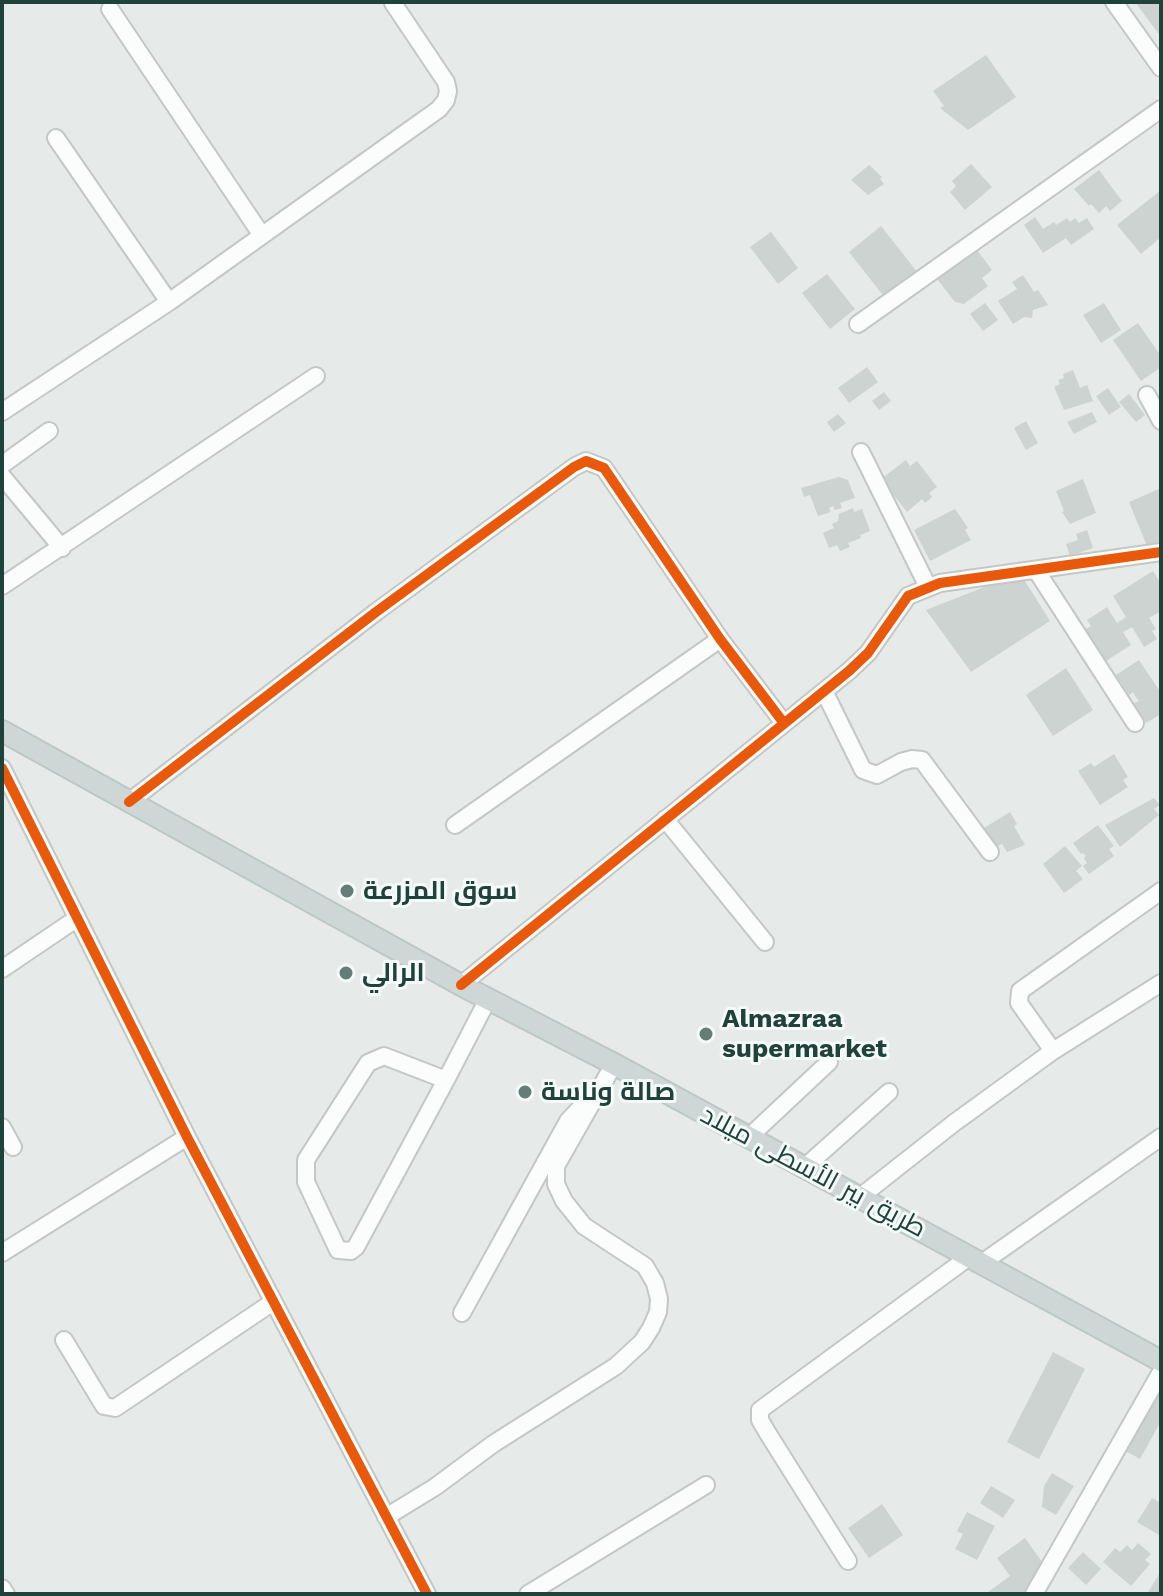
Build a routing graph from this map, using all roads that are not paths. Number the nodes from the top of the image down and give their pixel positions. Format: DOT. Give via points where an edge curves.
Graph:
graph roads {
  1 [pos="1114,2"];
  2 [pos="393,3"];
  3 [pos="110,9"];
  4 [pos="1161,68"];
  5 [pos="1161,109"];
  6 [pos="56,138"];
  7 [pos="261,234"];
  8 [pos="169,302"];
  9 [pos="858,324"];
  10 [pos="316,376"];
  11 [pos="1147,395"];
  12 [pos="5,405"];
  13 [pos="1161,421"];
  14 [pos="49,431"];
  15 [pos="861,452"];
  16 [pos="2,465"];
  17 [pos="2,476"];
  18 [pos="62,548"];
  19 [pos="1161,552"];
  20 [pos="1036,570"];
  21 [pos="2,586"];
  22 [pos="928,587"];
  23 [pos="720,639"];
  24 [pos="824,691"];
  25 [pos="783,722"];
  26 [pos="1135,723"];
  27 [pos="2,731"];
  28 [pos="2,768"];
  29 [pos="129,802"];
  30 [pos="665,819"];
  31 [pos="455,825"];
  32 [pos="990,852"];
  33 [pos="1160,894"];
  34 [pos="76,919"];
  35 [pos="765,942"];
  36 [pos="2,969"];
  37 [pos="1161,983"];
  38 [pos="461,985"];
  39 [pos="488,999"];
  40 [pos="1053,1051"];
  41 [pos="829,1062"];
  42 [pos="614,1064"];
  43 [pos="446,1080"];
  44 [pos="889,1092"];
  45 [pos="592,1101"];
  46 [pos="2,1127"];
  47 [pos="187,1137"];
  48 [pos="749,1137"];
  49 [pos="1161,1137"];
  50 [pos="13,1147"];
  51 [pos="805,1167"];
  52 [pos="860,1197"];
  53 [pos="2,1253"];
  54 [pos="976,1260"];
  55 [pos="273,1302"];
  56 [pos="462,1313"];
  57 [pos="64,1340"];
  58 [pos="1161,1361"];
  59 [pos="1161,1372"];
  60 [pos="706,1485"];
  61 [pos="386,1517"];
  62 [pos="848,1561"];
  63 [pos="427,1594"];
  64 [pos="528,1594"];
  65 [pos="1034,1594"];
  1 -- 4 [label="street"];
  2 -- 7 [label="street" via="446,82 446,100"];
  3 -- 7 [label="street"];
  5 -- 9 [label="street"];
  6 -- 8 [label="street"];
  7 -- 8 [label="street"];
  8 -- 12 [label="street"];
  10 -- 18 [label="street"];
  11 -- 13 [label="street"];
  14 -- 16 [label="street"];
  15 -- 22 [label="street"];
  17 -- 18 [label="street"];
  18 -- 21 [label="street"];
  19 -- 20 [label="street"];
  20 -- 22 [label="street"];
  20 -- 26 [label="street"];
  22 -- 24 [label="street" via="908,596 868,653"];
  23 -- 25 [label="street"];
  23 -- 29 [label="street" via="604,468 586,461 388,603"];
  23 -- 31 [label="street"];
  24 -- 25 [label="street"];
  24 -- 32 [label="street" via="863,770 877,775 901,762 922,760"];
  25 -- 30 [label="street"];
  27 -- 29 [label="main road, طريق بير الأسطى ميلاد"];
  28 -- 34 [label="street"];
  29 -- 38 [label="main road, طريق بير الأسطى ميلاد"];
  30 -- 35 [label="street"];
  30 -- 38 [label="street"];
  33 -- 40 [label="street" via="1020,991 1019,1003"];
  34 -- 36 [label="street"];
  34 -- 47 [label="street"];
  37 -- 40 [label="street"];
  38 -- 39 [label="main road, طريق بير الأسطى ميلاد"];
  39 -- 42 [label="main road, طريق بير الأسطى ميلاد"];
  39 -- 43 [label="street"];
  40 -- 52 [label="street"];
  41 -- 48 [label="street"];
  42 -- 45 [label="street"];
  42 -- 48 [label="main road, طريق بير الأسطى ميلاد"];
  43 -- 43 [label="street" via="384,1056 368,1063 306,1160 306,1182 338,1250 356,1247"];
  44 -- 51 [label="street"];
  45 -- 56 [label="street" via="568,1121"];
  45 -- 61 [label="street" via="556,1166 556,1184 584,1226 645,1266 659,1299 651,1328 616,1366"];
  46 -- 50 [label="street"];
  47 -- 53 [label="street"];
  47 -- 55 [label="street"];
  48 -- 51 [label="main road, طريق بير الأسطى ميلاد"];
  49 -- 54 [label="street"];
  51 -- 52 [label="main road, طريق بير الأسطى ميلاد"];
  52 -- 54 [label="main road, طريق بير الأسطى ميلاد"];
  54 -- 58 [label="main road, طريق بير الأسطى ميلاد"];
  54 -- 62 [label="street" via="760,1410 760,1420"];
  55 -- 57 [label="street" via="115,1408 104,1406"];
  55 -- 61 [label="street"];
  59 -- 65 [label="street"];
  60 -- 64 [label="street"];
  61 -- 63 [label="street"];
}
